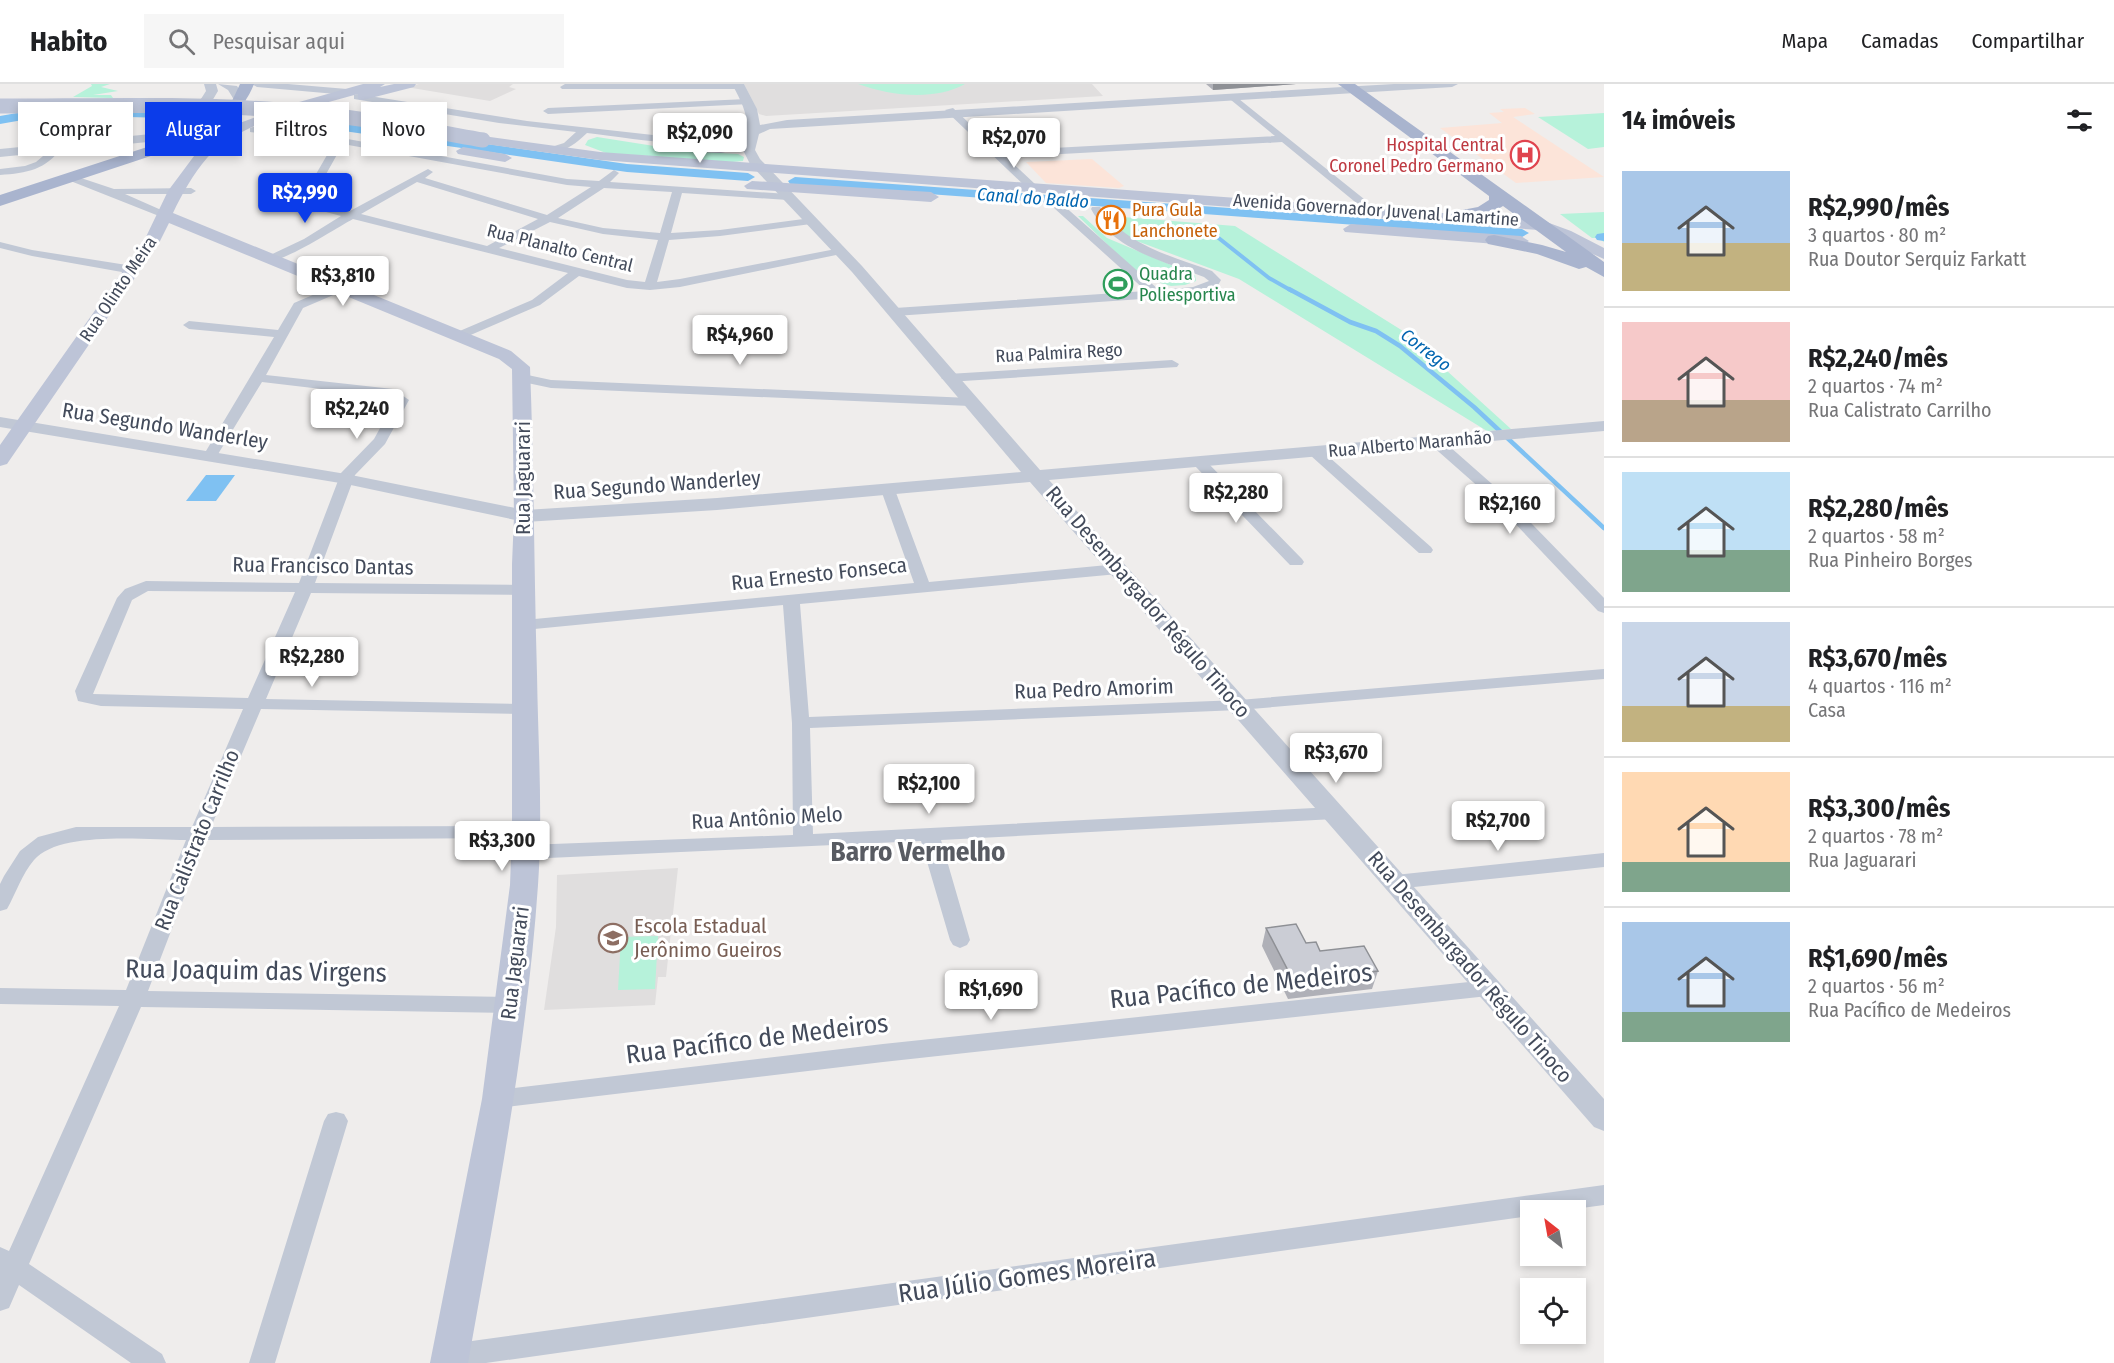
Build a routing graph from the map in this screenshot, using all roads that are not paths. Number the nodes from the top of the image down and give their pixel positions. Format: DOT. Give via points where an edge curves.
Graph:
graph roads {
  1 [pos="210,84"];
  2 [pos="224,84"];
  3 [pos="378,84"];
  4 [pos="409,84"];
  5 [pos="1452,84"];
  6 [pos="738,85"];
  7 [pos="627,86"];
  8 [pos="1364,86"];
  9 [pos="293,87"];
  10 [pos="283,93"];
  11 [pos="244,94"];
  12 [pos="352,95"];
  13 [pos="559,96"];
  14 [pos="327,98"];
  15 [pos="1234,98"];
  16 [pos="203,102"];
  17 [pos="747,102"];
  18 [pos="0,106"];
  19 [pos="952,112"];
  20 [pos="1388,115"];
  21 [pos="0,116"];
  22 [pos="537,125"];
  23 [pos="247,129"];
  24 [pos="254,130"];
  25 [pos="583,132"];
  26 [pos="754,132"];
  27 [pos="1434,133"];
  28 [pos="145,135"];
  29 [pos="145,137"];
  30 [pos="133,138"];
  31 [pos="136,138"];
  32 [pos="1281,139"];
  33 [pos="349,143"];
  34 [pos="695,144"];
  35 [pos="552,150"];
  36 [pos="18,151"];
  37 [pos="0,153"];
  38 [pos="145,154"];
  39 [pos="580,154"];
  40 [pos="997,154"];
  41 [pos="52,156"];
  42 [pos="331,156"];
  43 [pos="445,161"];
  44 [pos="762,169"];
  45 [pos="0,172"];
  46 [pos="614,173"];
  47 [pos="825,173"];
  48 [pos="72,178"];
  49 [pos="418,179"];
  50 [pos="601,186"];
  51 [pos="1031,186"];
  52 [pos="678,190"];
  53 [pos="109,191"];
  54 [pos="184,191"];
  55 [pos="1498,194"];
  56 [pos="791,195"];
  57 [pos="944,198"];
  58 [pos="0,201"];
  59 [pos="1052,206"];
  60 [pos="1096,209"];
  61 [pos="1118,211"];
  62 [pos="1375,213"];
  63 [pos="164,215"];
  64 [pos="353,216"];
  65 [pos="549,217"];
  66 [pos="1452,217"];
  67 [pos="811,221"];
  68 [pos="181,224"];
  69 [pos="1541,225"];
  70 [pos="1339,228"];
  71 [pos="1561,231"];
  72 [pos="664,237"];
  73 [pos="1494,240"];
  74 [pos="0,245"];
  75 [pos="491,248"];
  76 [pos="841,251"];
  77 [pos="1604,253"];
  78 [pos="270,259"];
  79 [pos="132,270"];
  80 [pos="576,272"];
  81 [pos="1604,273"];
  82 [pos="650,286"];
  83 [pos="341,287"];
  84 [pos="1156,294"];
  85 [pos="895,312"];
  86 [pos="189,325"];
  87 [pos="282,334"];
  88 [pos="459,336"];
  89 [pos="1172,364"];
  90 [pos="258,378"];
  91 [pos="523,378"];
  92 [pos="953,384"];
  93 [pos="841,389"];
  94 [pos="970,402"];
  95 [pos="0,422"];
  96 [pos="23,426"];
  97 [pos="1604,426"];
  98 [pos="1436,442"];
  99 [pos="1316,452"];
  100 [pos="210,456"];
  101 [pos="0,460"];
  102 [pos="1200,463"];
  103 [pos="1037,478"];
  104 [pos="346,479"];
  105 [pos="888,490"];
  106 [pos="525,516"];
  107 [pos="1425,550"];
  108 [pos="1296,562"];
  109 [pos="1118,569"];
  110 [pos="305,587"];
  111 [pos="923,587"];
  112 [pos="524,590"];
  113 [pos="791,600"];
  114 [pos="1604,608"];
  115 [pos="524,624"];
  116 [pos="1604,674"];
  117 [pos="252,705"];
  118 [pos="1239,705"];
  119 [pos="524,709"];
  120 [pos="801,723"];
  121 [pos="1334,813"];
  122 [pos="199,833"];
  123 [pos="929,834"];
  124 [pos="803,841"];
  125 [pos="526,842"];
  126 [pos="1604,860"];
  127 [pos="1395,882"];
  128 [pos="0,904"];
  129 [pos="960,940"];
  130 [pos="1488,988"];
  131 [pos="0,996"];
  132 [pos="134,998"];
  133 [pos="511,1005"];
  134 [pos="498,1099"];
  135 [pos="1604,1119"];
  136 [pos="336,1121"];
  137 [pos="1604,1195"];
  138 [pos="7,1263"];
  139 [pos="0,1300"];
  140 [pos="449,1360"];
  141 [pos="153,1363"];
  142 [pos="262,1363"];
  1 -- 16 [label="street" via="212,91"];
  2 -- 11 [label="street"];
  3 -- 12 [label="main road"];
  4 -- 12 [label="main road"];
  5 -- 8 [label="street"];
  6 -- 7 [label="street"];
  6 -- 17 [label="street"];
  7 -- 13 [label="street"];
  8 -- 15 [label="street"];
  8 -- 19 [label="street"];
  8 -- 20 [label="main road"];
  8 -- 27 [label="main road"];
  9 -- 10 [label="street"];
  9 -- 11 [label="street"];
  9 -- 12 [label="street"];
  10 -- 11 [label="street"];
  10 -- 14 [label="street"];
  12 -- 14 [label="main road"];
  12 -- 22 [label="street"];
  12 -- 23 [label="main road"];
  13 -- 17 [label="street"];
  13 -- 22 [label="street"];
  14 -- 23 [label="main road"];
  15 -- 19 [label="street"];
  15 -- 32 [label="street"];
  17 -- 26 [label="street"];
  18 -- 35 [label="main road, Avenida Governador Juvenal Lamartine, bridge" via="281,110"];
  19 -- 26 [label="street" via="778,124"];
  19 -- 40 [label="street"];
  20 -- 27 [label="main road"];
  20 -- 55 [label="main road"];
  21 -- 46 [label="main road" via="244,120 335,130"];
  22 -- 25 [label="street"];
  23 -- 24 [label="street"];
  23 -- 54 [label="main road, Rua Olinto Meira" via="213,144 191,167"];
  25 -- 34 [label="street"];
  25 -- 35 [label="street" via="567,145"];
  25 -- 39 [label="street" via="577,146"];
  26 -- 34 [label="street" via="734,131"];
  26 -- 34 [label="street" via="721,150"];
  26 -- 44 [label="street" via="750,154"];
  27 -- 71 [label="main road"];
  28 -- 31 [label="street"];
  29 -- 31 [label="street"];
  30 -- 31 [label="street"];
  32 -- 40 [label="street"];
  32 -- 62 [label="street"];
  33 -- 43 [label="street"];
  35 -- 39 [label="main road, Avenida Governador Juvenal Lamartine"];
  36 -- 37 [label="street"];
  38 -- 48 [label="main road"];
  39 -- 44 [label="main road, Avenida Governador Juvenal Lamartine"];
  40 -- 51 [label="street"];
  41 -- 45 [label="street" via="40,165"];
  42 -- 64 [label="street, Rua Planalto Central" via="306,200 320,208"];
  43 -- 49 [label="street"];
  43 -- 50 [label="street"];
  44 -- 47 [label="main road, Avenida Governador Juvenal Lamartine"];
  44 -- 56 [label="street, Rua Desembargador Régulo Tinoco"];
  46 -- 50 [label="street"];
  46 -- 56 [label="main road"];
  47 -- 51 [label="main road, Avenida Governador Juvenal Lamartine"];
  47 -- 56 [label="main road" via="792,174 780,179"];
  48 -- 53 [label="street"];
  48 -- 58 [label="main road"];
  49 -- 64 [label="street"];
  49 -- 65 [label="street"];
  50 -- 52 [label="street"];
  50 -- 65 [label="street"];
  51 -- 62 [label="main road, Avenida Governador Juvenal Lamartine"];
  52 -- 56 [label="street"];
  52 -- 72 [label="street"];
  53 -- 54 [label="street"];
  53 -- 63 [label="street"];
  54 -- 63 [label="main road, Rua Olinto Meira"];
  54 -- 68 [label="main road, Rua Olinto Meira" via="178,214"];
  55 -- 66 [label="main road" via="1497,202 1488,208"];
  55 -- 69 [label="main road"];
  56 -- 57 [label="main road" via="844,193"];
  56 -- 67 [label="street, Rua Desembargador Régulo Tinoco"];
  59 -- 60 [label="main road"];
  59 -- 84 [label="street"];
  60 -- 61 [label="main road"];
  60 -- 84 [label="street" via="1104,224 1119,236 1215,280 1204,288"];
  62 -- 66 [label="main road, Avenida Governador Juvenal Lamartine"];
  63 -- 68 [label="main road"];
  63 -- 79 [label="main road, Rua Olinto Meira"];
  64 -- 75 [label="street, Rua Planalto Central"];
  64 -- 78 [label="street"];
  65 -- 72 [label="street"];
  65 -- 75 [label="street"];
  66 -- 69 [label="main road, Avenida Governador Juvenal Lamartine"];
  67 -- 72 [label="street"];
  67 -- 76 [label="street, Rua Desembargador Régulo Tinoco"];
  68 -- 78 [label="main road"];
  69 -- 71 [label="main road"];
  70 -- 73 [label="main road, Avenida Governador Juvenal Lamartine"];
  71 -- 73 [label="main road, Avenida Governador Juvenal Lamartine" via="1545,242"];
  71 -- 77 [label="main road"];
  71 -- 81 [label="main road"];
  72 -- 82 [label="street"];
  73 -- 81 [label="main road" via="1560,256"];
  74 -- 79 [label="street"];
  75 -- 80 [label="street, Rua Planalto Central"];
  76 -- 82 [label="street, Rua Planalto Central"];
  76 -- 85 [label="street, Rua Desembargador Régulo Tinoco"];
  78 -- 83 [label="main road"];
  79 -- 96 [label="main road, Rua Olinto Meira"];
  80 -- 82 [label="street, Rua Planalto Central"];
  80 -- 88 [label="street" via="538,302"];
  83 -- 87 [label="street" via="298,306"];
  83 -- 88 [label="main road"];
  84 -- 85 [label="street"];
  85 -- 92 [label="street, Rua Desembargador Régulo Tinoco"];
  86 -- 87 [label="street"];
  87 -- 90 [label="street"];
  88 -- 91 [label="main road" via="514,361 521,367"];
  89 -- 92 [label="street, Rua Palmira Rego"];
  90 -- 100 [label="street"];
  90 -- 104 [label="street, Rua Calistrato Carrilho" via="393,393 402,400 380,441 351,468"];
  91 -- 93 [label="street" via="550,384"];
  91 -- 106 [label="main road, Rua Jaguarari"];
  92 -- 93 [label="street, Rua Palmira Rego"];
  92 -- 94 [label="street, Rua Desembargador Régulo Tinoco"];
  93 -- 94 [label="street"];
  94 -- 103 [label="street, Rua Desembargador Régulo Tinoco"];
  95 -- 96 [label="street, Rua Segundo Wanderley"];
  96 -- 100 [label="street, Rua Segundo Wanderley"];
  96 -- 101 [label="main road, Rua Olinto Meira"];
  97 -- 98 [label="street, Rua Alberto Maranhão"];
  98 -- 99 [label="street, Rua Alberto Maranhão"];
  98 -- 114 [label="street" via="1495,494"];
  99 -- 102 [label="street, Rua Alberto Maranhão"];
  99 -- 107 [label="street"];
  100 -- 104 [label="street, Rua Segundo Wanderley"];
  102 -- 103 [label="street, Rua Alberto Maranhão"];
  102 -- 108 [label="street"];
  103 -- 105 [label="street, Rua Segundo Wanderley"];
  103 -- 109 [label="street, Rua Desembargador Régulo Tinoco"];
  104 -- 106 [label="street, Rua Segundo Wanderley"];
  104 -- 110 [label="street, Rua Calistrato Carrilho"];
  105 -- 106 [label="street, Rua Segundo Wanderley"];
  105 -- 111 [label="street"];
  106 -- 112 [label="main road, Rua Jaguarari"];
  109 -- 111 [label="street, Rua Ernesto Fonseca"];
  109 -- 118 [label="street, Rua Desembargador Régulo Tinoco"];
  110 -- 112 [label="street, Rua Francisco Dantas"];
  110 -- 117 [label="street, Rua Calistrato Carrilho"];
  110 -- 117 [label="street, Rua Francisco Dantas" via="165,584 138,588 125,598 84,692 89,700 101,701"];
  111 -- 113 [label="street, Rua Ernesto Fonseca"];
  112 -- 115 [label="main road, Rua Jaguarari"];
  113 -- 115 [label="street, Rua Ernesto Fonseca"];
  113 -- 120 [label="street"];
  115 -- 119 [label="main road, Rua Jaguarari"];
  116 -- 118 [label="street, Rua Pedro Amorim"];
  117 -- 119 [label="street"];
  117 -- 122 [label="street, Rua Calistrato Carrilho"];
  118 -- 120 [label="street, Rua Pedro Amorim"];
  118 -- 121 [label="street, Rua Desembargador Régulo Tinoco"];
  119 -- 125 [label="main road, Rua Jaguarari"];
  120 -- 124 [label="street"];
  121 -- 123 [label="street, Rua Antônio Melo"];
  121 -- 127 [label="street, Rua Desembargador Régulo Tinoco"];
  122 -- 125 [label="street, Rua Antônio Melo"];
  122 -- 128 [label="street, Rua Antônio Melo" via="76,834 51,838 29,852"];
  122 -- 132 [label="street, Rua Calistrato Carrilho"];
  123 -- 124 [label="street, Rua Antônio Melo"];
  123 -- 129 [label="street"];
  124 -- 125 [label="street, Rua Antônio Melo"];
  125 -- 133 [label="main road, Rua Jaguarari"];
  126 -- 127 [label="street"];
  127 -- 130 [label="street, Rua Desembargador Régulo Tinoco"];
  130 -- 134 [label="street, Rua Pacífico de Medeiros"];
  130 -- 135 [label="street, Rua Desembargador Régulo Tinoco"];
  131 -- 132 [label="street, Rua Joaquim das Virgens"];
  132 -- 133 [label="street, Rua Joaquim das Virgens"];
  132 -- 138 [label="street, Rua Calistrato Carrilho"];
  133 -- 134 [label="main road, Rua Jaguarari"];
  134 -- 140 [label="main road, Rua Jaguarari"];
  136 -- 142 [label="street"];
  137 -- 140 [label="street, Rua Júlio Gomes Moreira"];
  138 -- 139 [label="street, Rua Calistrato Carrilho"];
  138 -- 141 [label="street"];
}
